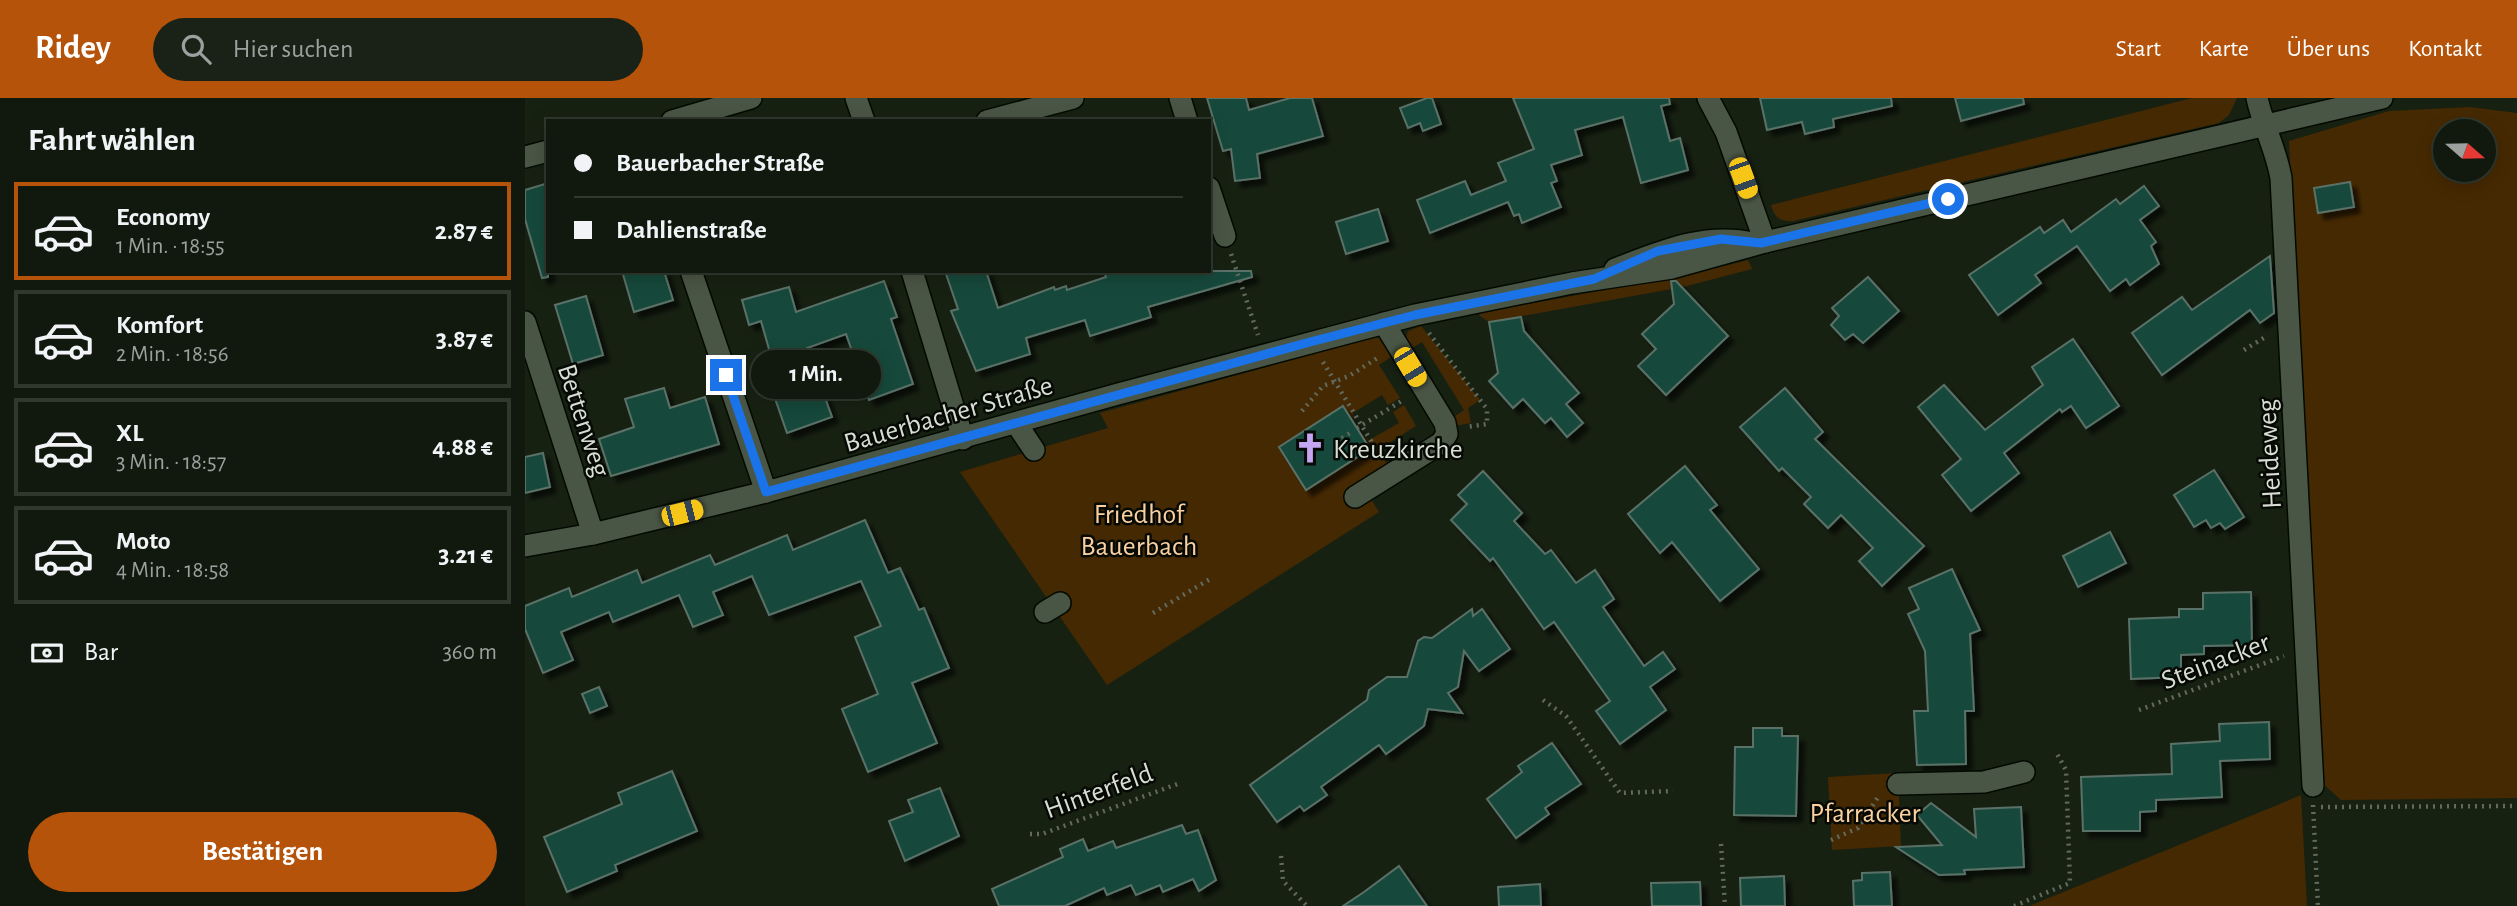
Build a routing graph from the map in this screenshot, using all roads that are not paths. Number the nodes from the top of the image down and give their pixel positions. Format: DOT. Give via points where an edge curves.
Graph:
graph roads {
  1 [pos="751,98"];
  2 [pos="856,98"];
  3 [pos="1073,98"];
  4 [pos="1180,98"];
  5 [pos="1708,98"];
  6 [pos="2257,98"];
  7 [pos="2382,98"];
  8 [pos="678,119"];
  9 [pos="863,119"];
  10 [pos="994,119"];
  11 [pos="1186,119"];
  12 [pos="2263,124"];
  13 [pos="546,152"];
  14 [pos="525,157"];
  15 [pos="1211,194"];
  16 [pos="1225,236"];
  17 [pos="1763,243"];
  18 [pos="692,273"];
  19 [pos="913,273"];
  20 [pos="525,322"];
  21 [pos="1384,323"];
  22 [pos="1016,423"];
  23 [pos="963,439"];
  24 [pos="1034,450"];
  25 [pos="766,492"];
  26 [pos="1355,497"];
  27 [pos="593,534"];
  28 [pos="525,546"];
  29 [pos="2024,772"];
  30 [pos="2313,786"];
  31 [pos="1891,788"];
  1 -- 8 [label="street"];
  2 -- 9 [label="street"];
  3 -- 10 [label="street"];
  4 -- 11 [label="street"];
  5 -- 17 [label="street" via="1726,132"];
  6 -- 12 [label="street, Heideweg"];
  7 -- 12 [label="street"];
  12 -- 17 [label="street"];
  12 -- 30 [label="street, Heideweg" via="2271,136 2281,178"];
  13 -- 14 [label="street"];
  15 -- 16 [label="street"];
  17 -- 21 [label="street, Bauerbacher Straße" via="1671,268 1594,279"];
  18 -- 25 [label="street"];
  19 -- 23 [label="street"];
  20 -- 27 [label="street, Bettenweg"];
  21 -- 22 [label="street, Bauerbacher Straße"];
  21 -- 26 [label="street" via="1447,426 1446,438"];
  22 -- 23 [label="street, Bauerbacher Straße"];
  22 -- 24 [label="street"];
  23 -- 25 [label="street, Bauerbacher Straße"];
  25 -- 27 [label="street, Bauerbacher Straße"];
  27 -- 28 [label="street, Bauerbacher Straße"];
  29 -- 31 [label="street" via="1984,782"];
}
